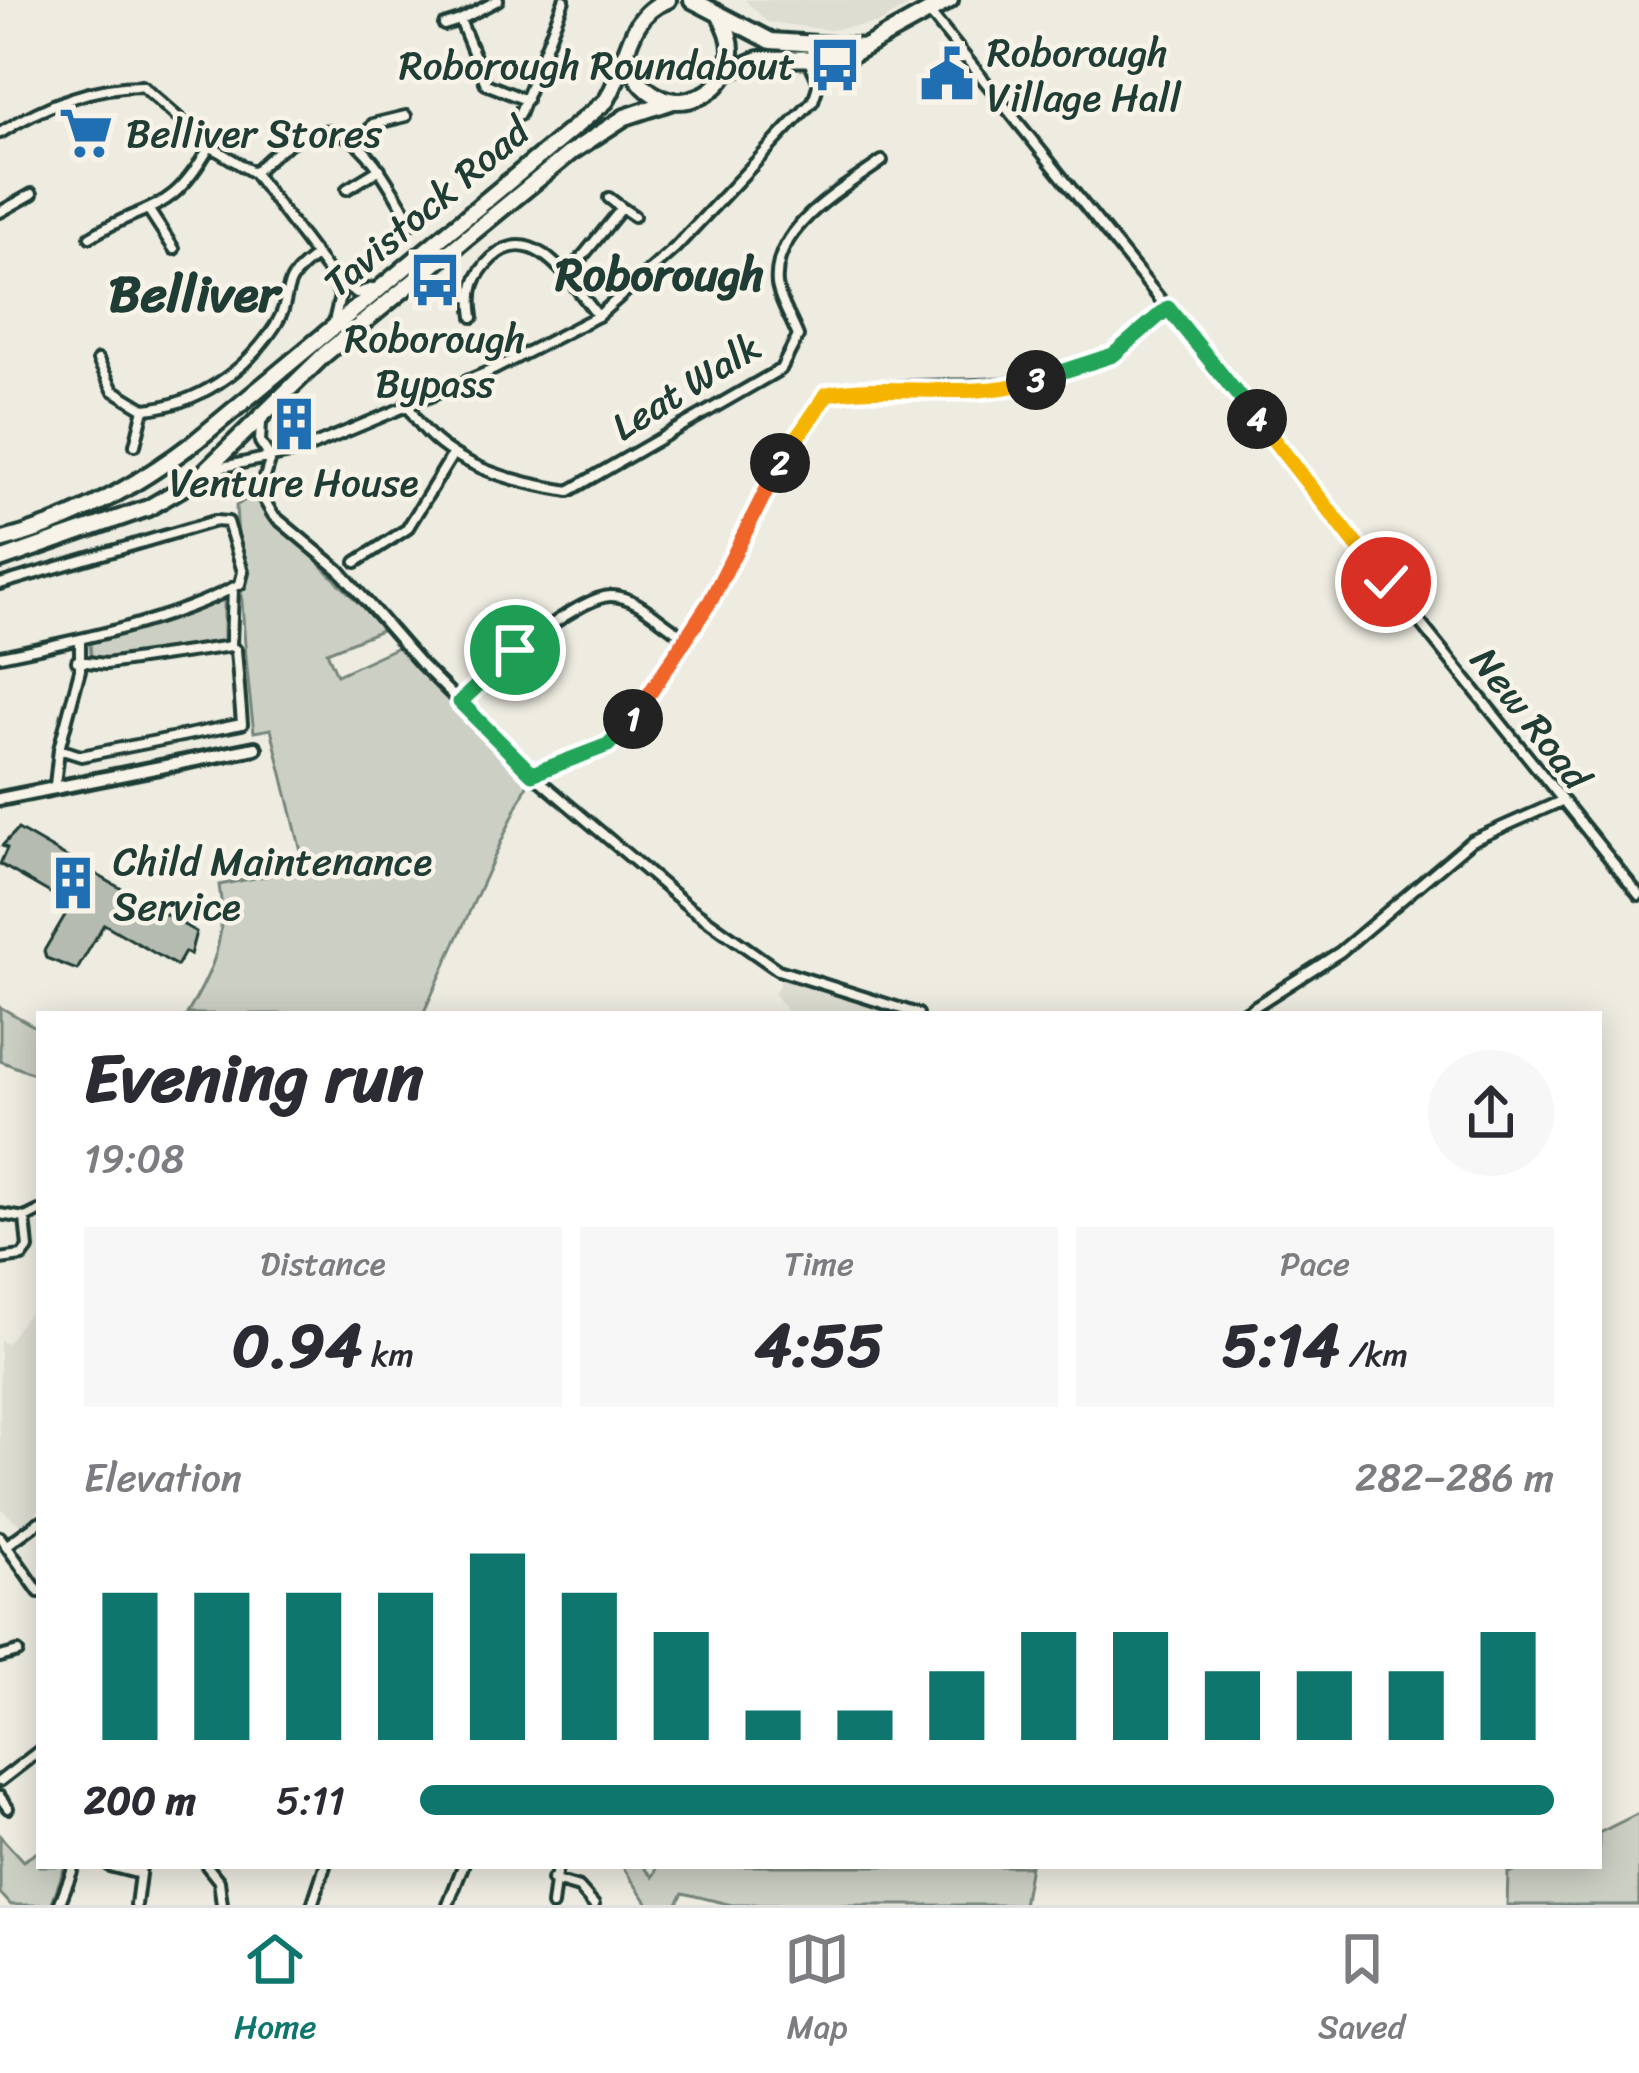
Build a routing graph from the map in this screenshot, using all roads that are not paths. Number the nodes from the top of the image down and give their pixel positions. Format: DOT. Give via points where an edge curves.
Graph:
graph roads {
  1 [pos="498,0"];
  2 [pos="565,0"];
  3 [pos="692,0"];
  4 [pos="950,0"];
  5 [pos="664,1"];
  6 [pos="715,9"];
  7 [pos="931,13"];
  8 [pos="460,20"];
  9 [pos="444,25"];
  10 [pos="864,47"];
  11 [pos="628,52"];
  12 [pos="809,60"];
  13 [pos="726,73"];
  14 [pos="526,100"];
  15 [pos="673,101"];
  16 [pos="406,116"];
  17 [pos="519,116"];
  18 [pos="0,133"];
  19 [pos="362,142"];
  20 [pos="210,146"];
  21 [pos="882,161"];
  22 [pos="380,169"];
  23 [pos="254,173"];
  24 [pos="347,188"];
  25 [pos="32,194"];
  26 [pos="609,198"];
  27 [pos="622,208"];
  28 [pos="0,212"];
  29 [pos="150,212"];
  30 [pos="634,216"];
  31 [pos="412,223"];
  32 [pos="90,237"];
  33 [pos="174,249"];
  34 [pos="316,256"];
  35 [pos="395,274"];
  36 [pos="566,278"];
  37 [pos="334,279"];
  38 [pos="1168,308"];
  39 [pos="598,316"];
  40 [pos="473,317"];
  41 [pos="317,341"];
  42 [pos="98,360"];
  43 [pos="407,401"];
  44 [pos="144,409"];
  45 [pos="262,414"];
  46 [pos="135,445"];
  47 [pos="453,454"];
  48 [pos="271,458"];
  49 [pos="206,472"];
  50 [pos="0,541"];
  51 [pos="0,560"];
  52 [pos="356,562"];
  53 [pos="0,584"];
  54 [pos="237,586"];
  55 [pos="676,631"];
  56 [pos="80,640"];
  57 [pos="231,646"];
  58 [pos="0,656"];
  59 [pos="77,661"];
  60 [pos="460,702"];
  61 [pos="256,748"];
  62 [pos="59,749"];
  63 [pos="535,777"];
  64 [pos="55,785"];
  65 [pos="0,800"];
  66 [pos="1559,802"];
  67 [pos="1639,895"];
  68 [pos="908,1011"];
  69 [pos="1248,1011"];
  70 [pos="36,1213"];
  71 [pos="0,1214"];
  72 [pos="26,1218"];
  73 [pos="0,1259"];
  74 [pos="36,1524"];
  75 [pos="3,1541"];
  76 [pos="36,1588"];
  77 [pos="18,1652"];
  78 [pos="0,1657"];
  79 [pos="36,1753"];
  80 [pos="0,1781"];
  81 [pos="0,1797"];
  82 [pos="8,1808"];
  83 [pos="73,1869"];
  84 [pos="209,1869"];
  85 [pos="324,1869"];
  86 [pos="463,1869"];
  87 [pos="556,1869"];
  88 [pos="141,1870"];
  89 [pos="552,1880"];
  90 [pos="59,1905"];
  91 [pos="136,1905"];
  92 [pos="222,1905"];
  93 [pos="312,1905"];
  94 [pos="448,1905"];
  95 [pos="552,1905"];
  96 [pos="594,1905"];
  1 -- 8 [label="street"];
  2 -- 14 [label="street"];
  3 -- 6 [label="highway, Tavistock Road"];
  4 -- 7 [label="highway, Tavistock Road"];
  5 -- 11 [label="highway, Tavistock Road" via="633,28"];
  6 -- 10 [label="highway, Tavistock Road" via="790,46"];
  6 -- 13 [label="highway" via="731,44"];
  7 -- 10 [label="highway, Tavistock Road"];
  7 -- 38 [label="street, New Road"];
  8 -- 9 [label="street"];
  8 -- 14 [label="street" via="486,84"];
  10 -- 12 [label="highway, Tavistock Road" via="844,58"];
  11 -- 15 [label="highway" via="643,86"];
  11 -- 35 [label="highway, Tavistock Road" via="606,101"];
  12 -- 13 [label="highway, Tavistock Road" via="759,59"];
  12 -- 39 [label="street, Tavistock Road" via="819,83 813,101 675,248"];
  13 -- 15 [label="highway, Tavistock Road" via="701,98"];
  14 -- 17 [label="street"];
  15 -- 45 [label="highway, Tavistock Road" via="625,117 570,154"];
  16 -- 19 [label="street" via="374,124"];
  18 -- 20 [label="street" via="58,103 142,86"];
  19 -- 22 [label="street"];
  19 -- 23 [label="street" via="338,133 303,136"];
  20 -- 23 [label="street"];
  20 -- 29 [label="street" via="184,186"];
  21 -- 47 [label="street, Leat Walk" via="788,240 777,289 798,336 781,369 757,386 569,491"];
  22 -- 24 [label="street"];
  22 -- 31 [label="street"];
  23 -- 34 [label="street"];
  25 -- 28 [label="street"];
  26 -- 27 [label="street"];
  27 -- 30 [label="street"];
  27 -- 36 [label="street"];
  29 -- 32 [label="street"];
  29 -- 33 [label="street"];
  34 -- 37 [label="street"];
  34 -- 44 [label="street" via="288,280 278,322 233,370 198,397"];
  35 -- 37 [label="street" via="357,293"];
  35 -- 41 [label="highway, Tavistock Road"];
  36 -- 39 [label="street"];
  36 -- 40 [label="street" via="530,244 516,243 475,279"];
  37 -- 41 [label="street" via="339,311"];
  38 -- 63 [label="street" via="1113,355 1023,384 827,394 777,467 681,651 628,724 608,745"];
  38 -- 66 [label="street, New Road"];
  39 -- 43 [label="street, Tavistock Road" via="495,369"];
  41 -- 50 [label="highway, Tavistock Road" via="154,473 79,513"];
  42 -- 44 [label="street" via="113,390"];
  43 -- 47 [label="street, Leat Walk" via="418,429"];
  43 -- 48 [label="street, Tavistock Road"];
  44 -- 46 [label="street"];
  45 -- 48 [label="street" via="260,442"];
  45 -- 49 [label="highway, Tavistock Road"];
  47 -- 52 [label="street" via="407,529"];
  48 -- 49 [label="street, Tavistock Road"];
  48 -- 60 [label="street" via="260,493 274,515 338,569"];
  49 -- 51 [label="highway, Tavistock Road" via="148,508"];
  53 -- 54 [label="street" via="228,522 243,572"];
  54 -- 56 [label="street"];
  54 -- 57 [label="street"];
  55 -- 60 [label="street" via="607,596 588,602 515,650"];
  56 -- 58 [label="street"];
  56 -- 59 [label="street"];
  57 -- 59 [label="street"];
  57 -- 62 [label="street" via="242,724 81,756"];
  59 -- 62 [label="street"];
  60 -- 63 [label="street"];
  61 -- 64 [label="street"];
  62 -- 64 [label="street"];
  63 -- 68 [label="street" via="670,892 778,970"];
  64 -- 65 [label="street"];
  66 -- 67 [label="street, New Road"];
  66 -- 69 [label="street" via="1471,842 1340,952"];
  70 -- 72 [label="street"];
  71 -- 72 [label="street"];
  72 -- 73 [label="street" via="28,1248"];
  74 -- 75 [label="street"];
  75 -- 76 [label="street"];
  77 -- 78 [label="street"];
  79 -- 80 [label="street"];
  81 -- 82 [label="street"];
  83 -- 90 [label="street"];
  84 -- 92 [label="street"];
  85 -- 93 [label="street"];
  86 -- 94 [label="street"];
  87 -- 89 [label="street"];
  88 -- 91 [label="street"];
  89 -- 95 [label="street"];
  89 -- 96 [label="street" via="579,1888"];
}
